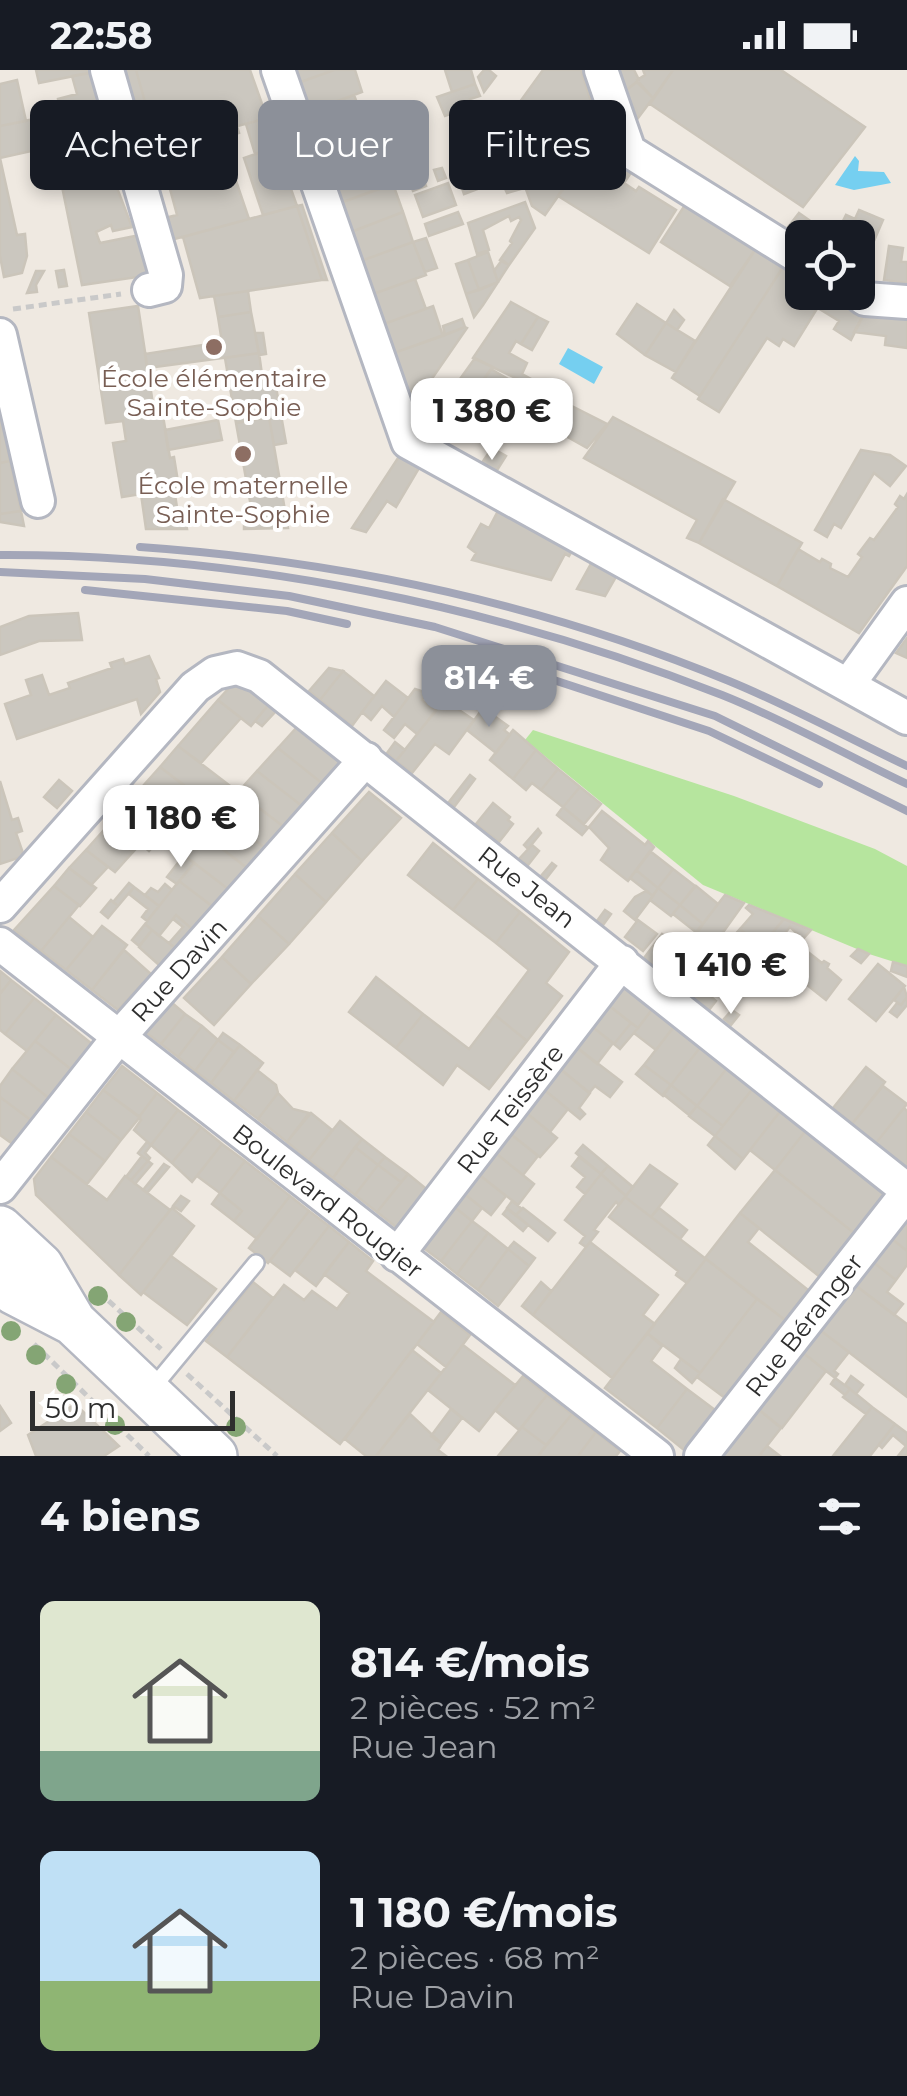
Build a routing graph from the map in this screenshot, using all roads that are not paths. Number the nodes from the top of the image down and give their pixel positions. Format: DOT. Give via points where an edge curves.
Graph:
graph roads {
  1 [pos="107,70"];
  2 [pos="278,70"];
  3 [pos="601,70"];
  4 [pos="785,248"];
  5 [pos="149,290"];
  6 [pos="875,299"];
  7 [pos="907,302"];
  8 [pos="0,335"];
  9 [pos="5,384"];
  10 [pos="38,501"];
  11 [pos="907,603"];
  12 [pos="848,686"];
  13 [pos="907,718"];
  14 [pos="366,759"];
  15 [pos="0,906"];
  16 [pos="0,944"];
  17 [pos="622,962"];
  18 [pos="118,1038"];
  19 [pos="0,1187"];
  20 [pos="907,1192"];
  21 [pos="0,1230"];
  22 [pos="398,1255"];
  23 [pos="256,1264"];
  24 [pos="0,1278"];
  25 [pos="81,1303"];
  26 [pos="162,1378"];
  27 [pos="214,1456"];
  28 [pos="658,1456"];
  29 [pos="701,1456"];
  1 -- 5 [label="street" via="166,274 165,286"];
  2 -- 12 [label="street" via="408,442"];
  3 -- 4 [label="street" via="629,151"];
  6 -- 7 [label="street"];
  8 -- 9 [label="street"];
  9 -- 10 [label="street"];
  11 -- 12 [label="street"];
  12 -- 13 [label="street"];
  14 -- 15 [label="street, Rue Jean" via="259,676 237,668 215,673 195,687"];
  14 -- 17 [label="street, Rue Jean"];
  14 -- 18 [label="street, Rue Davin"];
  16 -- 18 [label="street, Boulevard Rougier"];
  17 -- 20 [label="street, Rue Jean"];
  17 -- 22 [label="street, Rue Teissère"];
  18 -- 19 [label="street, Rue Davin"];
  18 -- 22 [label="street, Boulevard Rougier"];
  20 -- 29 [label="street, Rue Béranger"];
  21 -- 25 [label="main road"];
  22 -- 28 [label="street, Boulevard Rougier"];
  23 -- 26 [label="lane"];
  24 -- 25 [label="main road" via="13,1290"];
  25 -- 26 [label="main road"];
  26 -- 27 [label="main road"];
}
